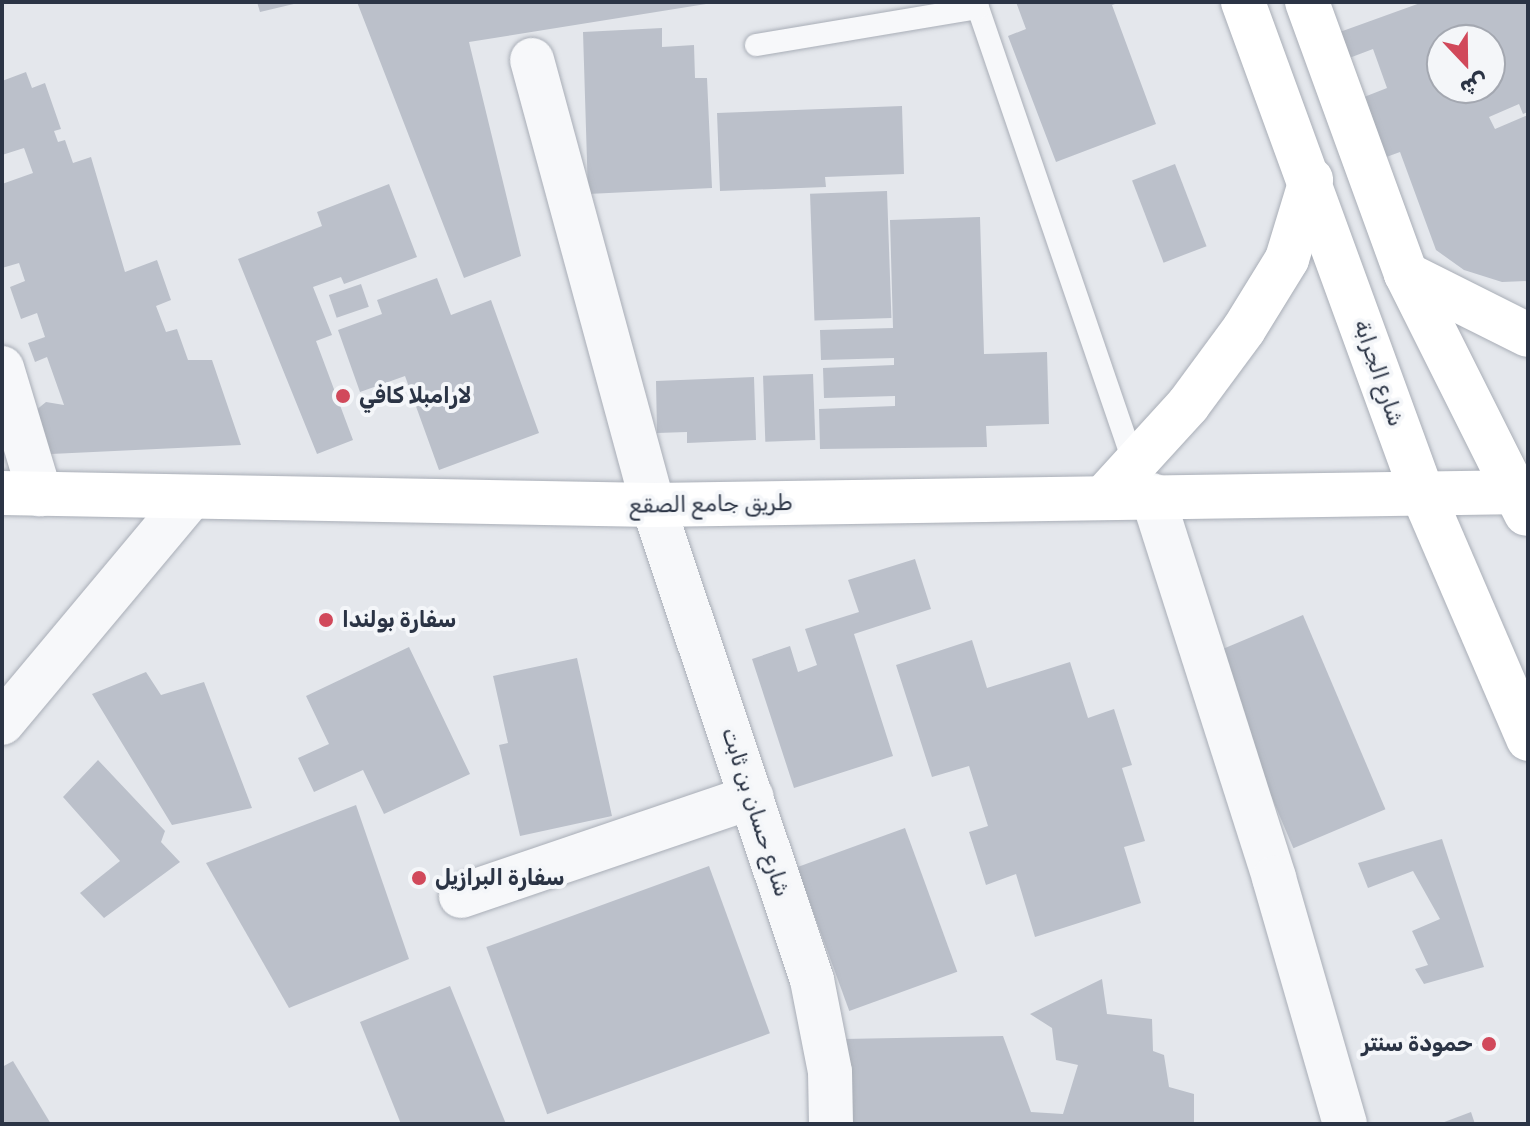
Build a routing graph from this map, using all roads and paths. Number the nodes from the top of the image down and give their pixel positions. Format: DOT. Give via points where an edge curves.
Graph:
graph roads {
  1 [pos="1243,2"];
  2 [pos="1307,2"];
  3 [pos="977,5"];
  4 [pos="756,45"];
  5 [pos="532,60"];
  6 [pos="1311,180"];
  7 [pos="1406,274"];
  8 [pos="1528,335"];
  9 [pos="2,368"];
  10 [pos="1143,479"];
  11 [pos="1421,490"];
  12 [pos="21,494"];
  13 [pos="190,498"];
  14 [pos="1524,501"];
  15 [pos="653,505"];
  16 [pos="2,723"];
  17 [pos="1528,739"];
  18 [pos="752,797"];
  19 [pos="461,896"];
  20 [pos="831,1124"];
  21 [pos="1345,1124"];
  1 -- 6 [label="main road, شارع الجرابة"];
  2 -- 7 [label="main road"];
  3 -- 4 [label="lane"];
  3 -- 10 [label="lane"];
  5 -- 15 [label="street, شارع حسان بن ثابت"];
  6 -- 10 [label="main road" via="1280,271"];
  6 -- 11 [label="main road, شارع الجرابة"];
  7 -- 8 [label="main road"];
  7 -- 14 [label="main road"];
  9 -- 12 [label="street"];
  10 -- 11 [label="main road, طريق جامع الصقع"];
  10 -- 15 [label="main road, طريق جامع الصقع" via="1105,496"];
  10 -- 21 [label="street" via="1274,878"];
  11 -- 14 [label="main road, طريق جامع الصقع"];
  11 -- 17 [label="main road, شارع الجرابة"];
  12 -- 13 [label="main road, طريق جامع الصقع"];
  13 -- 15 [label="main road, طريق جامع الصقع"];
  13 -- 16 [label="street"];
  15 -- 18 [label="street, شارع حسان بن ثابت"];
  18 -- 19 [label="street"];
  18 -- 20 [label="street, شارع حسان بن ثابت" via="812,980 830,1072"];
}
